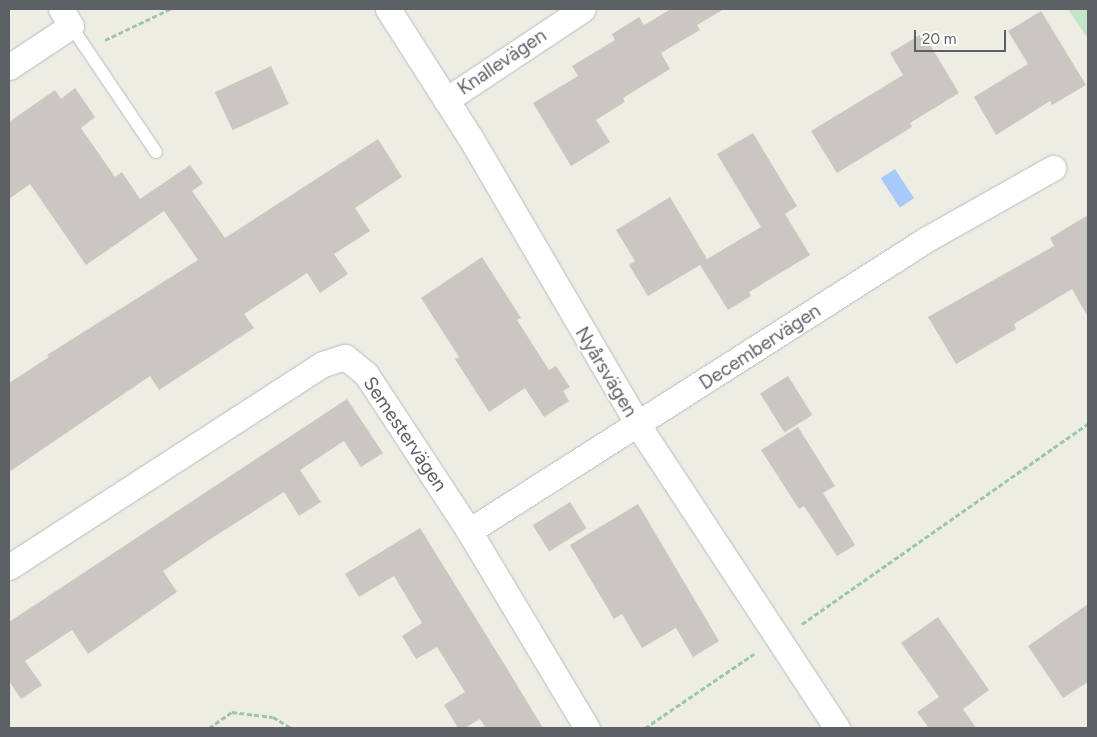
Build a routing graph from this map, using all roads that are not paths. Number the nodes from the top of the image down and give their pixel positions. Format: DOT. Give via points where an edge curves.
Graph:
graph roads {
  1 [pos="388,9"];
  2 [pos="583,9"];
  3 [pos="66,17"];
  4 [pos="9,67"];
  5 [pos="446,100"];
  6 [pos="156,152"];
  7 [pos="1053,168"];
  8 [pos="638,425"];
  9 [pos="469,531"];
  10 [pos="9,568"];
  11 [pos="588,728"];
  12 [pos="837,728"];
  1 -- 5 [label="street, Nyårsvägen"];
  2 -- 5 [label="street, Knallevägen"];
  3 -- 4 [label="street"];
  3 -- 6 [label="lane"];
  5 -- 8 [label="street, Nyårsvägen"];
  7 -- 8 [label="street, Decembervägen" via="927,239"];
  8 -- 9 [label="street, Decembervägen"];
  8 -- 12 [label="street, Nyårsvägen"];
  9 -- 10 [label="street, Semestervägen" via="366,374 345,357 323,364"];
  9 -- 11 [label="street, Semestervägen"];
}
